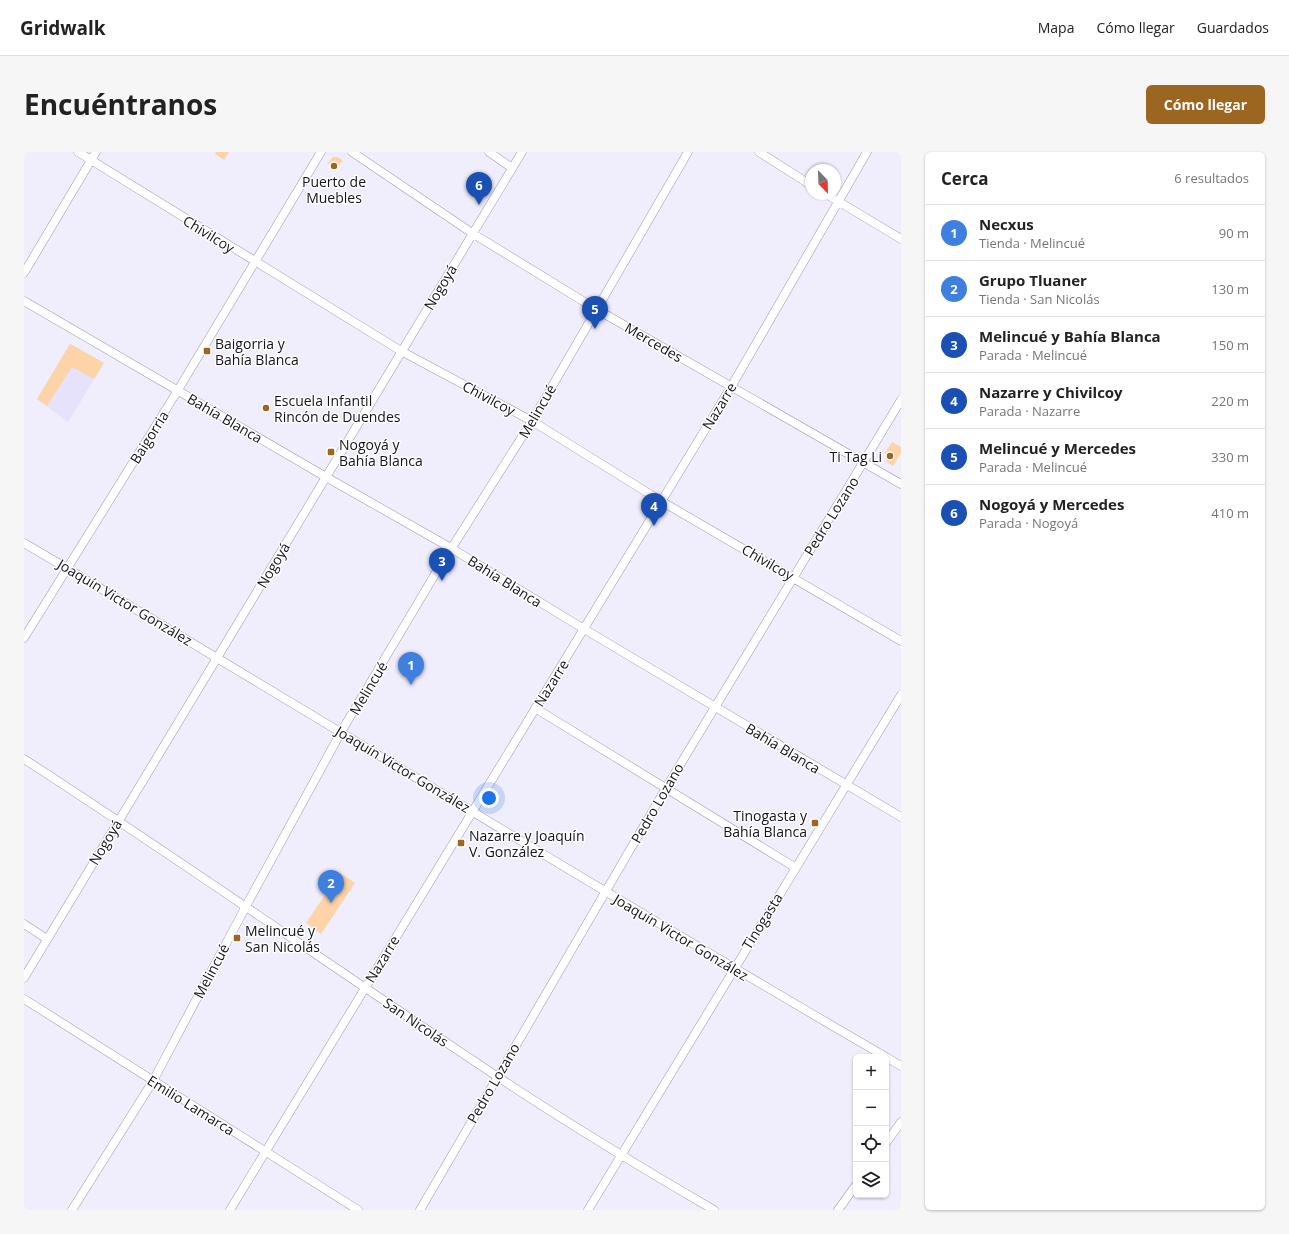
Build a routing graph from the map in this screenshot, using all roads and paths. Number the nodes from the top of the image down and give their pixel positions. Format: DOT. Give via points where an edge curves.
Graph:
graph roads {
  1 [pos="78,152"];
  2 [pos="96,152"];
  3 [pos="321,152"];
  4 [pos="352,152"];
  5 [pos="489,152"];
  6 [pos="522,152"];
  7 [pos="688,152"];
  8 [pos="759,152"];
  9 [pos="867,152"];
  10 [pos="91,160"];
  11 [pos="512,168"];
  12 [pos="805,181"];
  13 [pos="837,201"];
  14 [pos="472,233"];
  15 [pos="901,239"];
  16 [pos="256,263"];
  17 [pos="24,273"];
  18 [pos="24,301"];
  19 [pos="596,309"];
  20 [pos="401,351"];
  21 [pos="731,387"];
  22 [pos="178,390"];
  23 [pos="901,400"];
  24 [pos="532,421"];
  25 [pos="864,463"];
  26 [pos="326,478"];
  27 [pos="901,484"];
  28 [pos="661,500"];
  29 [pos="24,543"];
  30 [pos="451,548"];
  31 [pos="68,569"];
  32 [pos="794,577"];
  33 [pos="584,629"];
  34 [pos="24,638"];
  35 [pos="901,642"];
  36 [pos="218,657"];
  37 [pos="901,695"];
  38 [pos="714,706"];
  39 [pos="535,708"];
  40 [pos="342,732"];
  41 [pos="24,759"];
  42 [pos="846,784"];
  43 [pos="666,788"];
  44 [pos="472,811"];
  45 [pos="901,817"];
  46 [pos="118,820"];
  47 [pos="796,868"];
  48 [pos="605,892"];
  49 [pos="246,906"];
  50 [pos="24,924"];
  51 [pos="47,939"];
  52 [pos="733,968"];
  53 [pos="24,978"];
  54 [pos="365,987"];
  55 [pos="24,999"];
  56 [pos="881,1054"];
  57 [pos="889,1059"];
  58 [pos="901,1066"];
  59 [pos="497,1076"];
  60 [pos="153,1081"];
  61 [pos="901,1122"];
  62 [pos="889,1138"];
  63 [pos="265,1152"];
  64 [pos="621,1155"];
  65 [pos="853,1189"];
  66 [pos="72,1210"];
  67 [pos="230,1210"];
  68 [pos="358,1210"];
  69 [pos="420,1210"];
  70 [pos="588,1210"];
  71 [pos="714,1210"];
  72 [pos="838,1210"];
  1 -- 10 [label="street, Chivilcoy"];
  2 -- 10 [label="street"];
  3 -- 16 [label="street, Baigorria"];
  4 -- 14 [label="street, Mercedes"];
  5 -- 11 [label="street"];
  6 -- 11 [label="street, Nogoyá"];
  7 -- 19 [label="street, Melincué"];
  8 -- 12 [label="street"];
  9 -- 13 [label="street, Nazarre"];
  10 -- 16 [label="street, Chivilcoy"];
  10 -- 17 [label="street"];
  11 -- 14 [label="street, Nogoyá"];
  13 -- 15 [label="street"];
  13 -- 21 [label="street, Nazarre"];
  14 -- 19 [label="street, Mercedes"];
  14 -- 20 [label="street, Nogoyá"];
  16 -- 20 [label="street, Chivilcoy"];
  16 -- 22 [label="street, Baigorria"];
  18 -- 22 [label="street, Bahía Blanca"];
  19 -- 21 [label="street, Mercedes"];
  19 -- 24 [label="street, Melincué"];
  20 -- 24 [label="street, Chivilcoy"];
  20 -- 26 [label="street, Nogoyá"];
  21 -- 25 [label="street, Mercedes"];
  21 -- 28 [label="street, Nazarre"];
  22 -- 26 [label="street, Bahía Blanca"];
  22 -- 31 [label="street, Baigorria"];
  23 -- 25 [label="street, Pedro Lozano"];
  24 -- 28 [label="street, Chivilcoy"];
  24 -- 30 [label="street, Melincué"];
  25 -- 27 [label="street, Mercedes"];
  25 -- 32 [label="street, Pedro Lozano"];
  26 -- 30 [label="street, Bahía Blanca"];
  26 -- 36 [label="street, Nogoyá"];
  28 -- 32 [label="street, Chivilcoy"];
  28 -- 33 [label="street, Nazarre"];
  29 -- 31 [label="street, Joaquín Victor González"];
  30 -- 33 [label="street, Bahía Blanca"];
  30 -- 40 [label="street, Melincué"];
  31 -- 34 [label="street, Baigorria"];
  31 -- 36 [label="street, Joaquín Victor González"];
  32 -- 35 [label="street, Chivilcoy"];
  32 -- 38 [label="street, Pedro Lozano"];
  33 -- 38 [label="street, Bahía Blanca"];
  33 -- 39 [label="street, Nazarre"];
  36 -- 40 [label="street, Joaquín Victor González"];
  36 -- 46 [label="street, Nogoyá"];
  37 -- 42 [label="street, Tinogasta"];
  38 -- 42 [label="street, Bahía Blanca"];
  38 -- 43 [label="street, Pedro Lozano"];
  39 -- 43 [label="street"];
  39 -- 44 [label="street, Nazarre"];
  40 -- 44 [label="street, Joaquín Victor González"];
  40 -- 49 [label="street, Melincué"];
  41 -- 46 [label="street, San Nicolás"];
  42 -- 45 [label="street, Bahía Blanca"];
  42 -- 47 [label="street, Tinogasta"];
  43 -- 47 [label="street"];
  43 -- 48 [label="street, Pedro Lozano"];
  44 -- 48 [label="street, Joaquín Victor González"];
  44 -- 54 [label="street, Nazarre"];
  46 -- 49 [label="street, San Nicolás"];
  46 -- 51 [label="street, Nogoyá"];
  47 -- 52 [label="street, Tinogasta"];
  48 -- 52 [label="street, Joaquín Victor González"];
  48 -- 59 [label="street, Pedro Lozano"];
  49 -- 54 [label="street, San Nicolás"];
  49 -- 60 [label="street, Melincué"];
  50 -- 51 [label="street"];
  51 -- 53 [label="street, Nogoyá"];
  52 -- 56 [label="street, Joaquín Victor González"];
  52 -- 64 [label="street, Tinogasta"];
  54 -- 59 [label="street, San Nicolás"];
  54 -- 63 [label="street, Nazarre"];
  55 -- 60 [label="street, Emilio Lamarca"];
  57 -- 58 [label="street, Joaquín Victor González"];
  59 -- 64 [label="street, San Nicolás"];
  59 -- 69 [label="street, Pedro Lozano"];
  60 -- 63 [label="street, Emilio Lamarca"];
  60 -- 66 [label="street, Melincué"];
  61 -- 62 [label="street"];
  63 -- 67 [label="street, Nazarre"];
  63 -- 68 [label="street, Emilio Lamarca"];
  64 -- 70 [label="street, Tinogasta"];
  64 -- 71 [label="street, San Nicolás"];
  65 -- 72 [label="street"];
}
